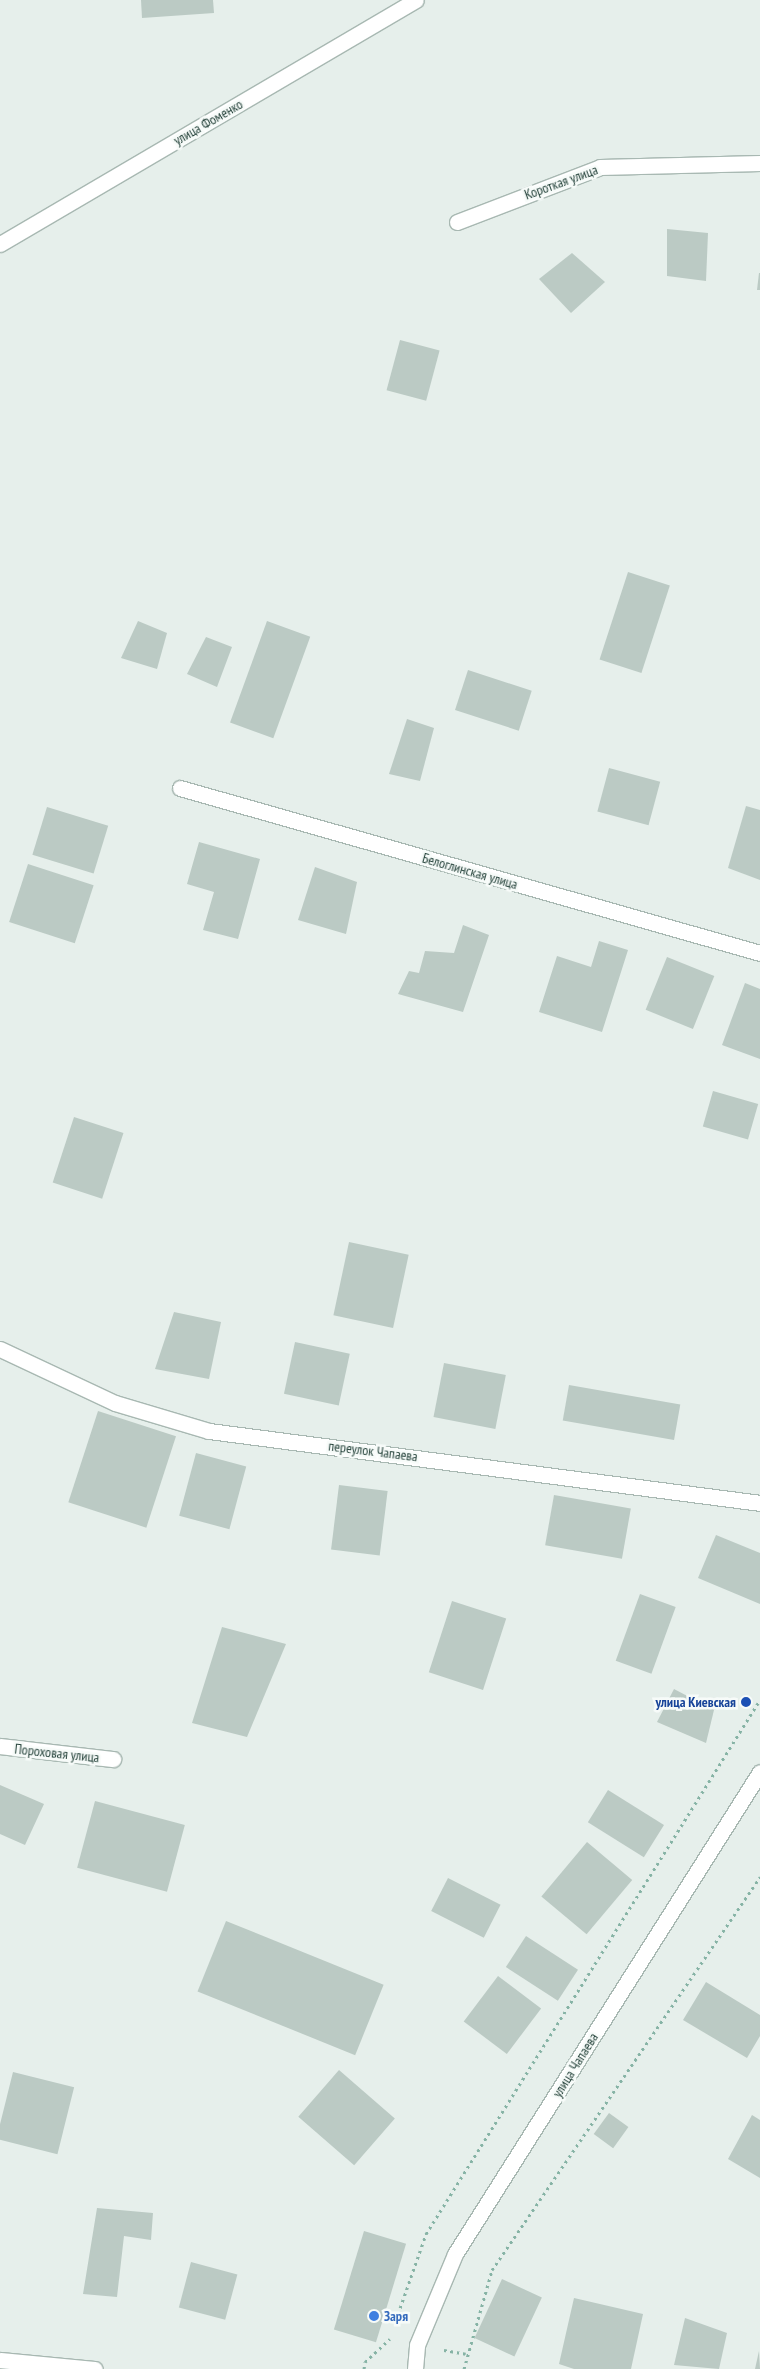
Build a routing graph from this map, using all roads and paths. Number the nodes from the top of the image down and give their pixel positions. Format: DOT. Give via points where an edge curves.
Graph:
graph roads {
  1 [pos="416,0"];
  2 [pos="760,163"];
  3 [pos="457,222"];
  4 [pos="0,244"];
  5 [pos="180,788"];
  6 [pos="760,953"];
  7 [pos="0,1350"];
  8 [pos="760,1503"];
  9 [pos="760,1700"];
  10 [pos="0,1746"];
  11 [pos="113,1759"];
  12 [pos="760,1772"];
  13 [pos="760,1877"];
  14 [pos="395,2323"];
  15 [pos="392,2332"];
  16 [pos="0,2360"];
  17 [pos="95,2369"];
  18 [pos="364,2369"];
  19 [pos="415,2369"];
  20 [pos="464,2369"];
  1 -- 4 [label="street, улица Фоменко"];
  2 -- 3 [label="street, Короткая улица" via="600,167"];
  5 -- 6 [label="street, Белоглинская улица"];
  7 -- 8 [label="street, переулок Чапаева" via="115,1403 209,1431"];
  9 -- 14 [label="path" via="426,2234"];
  10 -- 11 [label="street, Пороховая улица"];
  12 -- 19 [label="street, улица Чапаева" via="455,2254 417,2345"];
  13 -- 20 [label="path" via="492,2270"];
  15 -- 18 [label="path" via="389,2340 365,2362"];
  16 -- 17 [label="street"];
}
